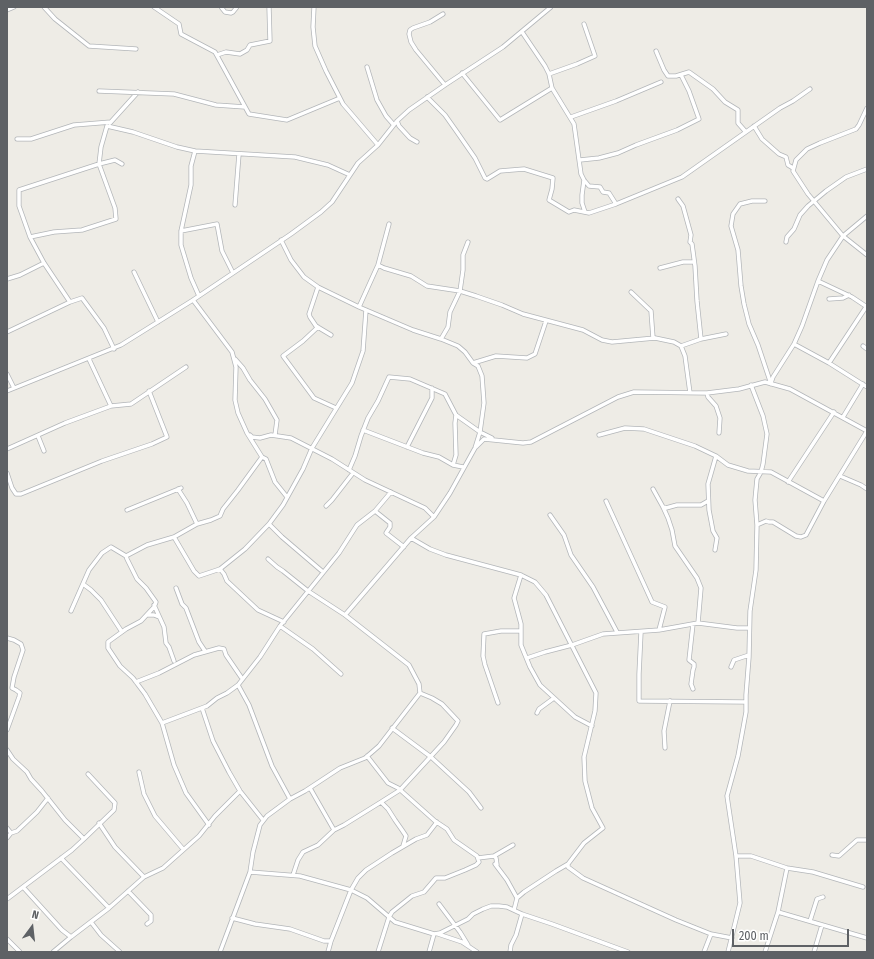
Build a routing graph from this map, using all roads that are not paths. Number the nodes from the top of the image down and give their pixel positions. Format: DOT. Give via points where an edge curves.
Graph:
graph roads {
  1 [pos="14,7"];
  2 [pos="44,7"];
  3 [pos="154,7"];
  4 [pos="221,7"];
  5 [pos="237,7"];
  6 [pos="269,7"];
  7 [pos="314,7"];
  8 [pos="551,7"];
  9 [pos="7,10"];
  10 [pos="443,14"];
  11 [pos="584,24"];
  12 [pos="522,32"];
  13 [pos="136,49"];
  14 [pos="656,51"];
  15 [pos="217,56"];
  16 [pos="367,67"];
  17 [pos="462,73"];
  18 [pos="549,74"];
  19 [pos="681,75"];
  20 [pos="661,82"];
  21 [pos="445,85"];
  22 [pos="552,88"];
  23 [pos="810,89"];
  24 [pos="99,91"];
  25 [pos="138,92"];
  26 [pos="427,97"];
  27 [pos="340,98"];
  28 [pos="245,107"];
  29 [pos="867,108"];
  30 [pos="571,117"];
  31 [pos="397,121"];
  32 [pos="111,122"];
  33 [pos="393,124"];
  34 [pos="107,126"];
  35 [pos="754,126"];
  36 [pos="745,131"];
  37 [pos="17,139"];
  38 [pos="417,142"];
  39 [pos="378,145"];
  40 [pos="195,151"];
  41 [pos="239,154"];
  42 [pos="580,160"];
  43 [pos="99,164"];
  44 [pos="122,164"];
  45 [pos="793,168"];
  46 [pos="867,169"];
  47 [pos="350,175"];
  48 [pos="584,180"];
  49 [pos="678,199"];
  50 [pos="766,201"];
  51 [pos="814,202"];
  52 [pos="616,204"];
  53 [pos="235,205"];
  54 [pos="585,212"];
  55 [pos="867,216"];
  56 [pos="389,224"];
  57 [pos="181,231"];
  58 [pos="843,236"];
  59 [pos="30,237"];
  60 [pos="281,240"];
  61 [pos="468,242"];
  62 [pos="786,242"];
  63 [pos="867,255"];
  64 [pos="694,262"];
  65 [pos="44,263"];
  66 [pos="378,265"];
  67 [pos="660,268"];
  68 [pos="134,272"];
  69 [pos="233,273"];
  70 [pos="7,279"];
  71 [pos="818,280"];
  72 [pos="318,287"];
  73 [pos="460,291"];
  74 [pos="631,292"];
  75 [pos="849,295"];
  76 [pos="199,296"];
  77 [pos="829,299"];
  78 [pos="193,300"];
  79 [pos="70,302"];
  80 [pos="359,307"];
  81 [pos="867,307"];
  82 [pos="366,310"];
  83 [pos="546,321"];
  84 [pos="158,322"];
  85 [pos="318,327"];
  86 [pos="7,332"];
  87 [pos="726,334"];
  88 [pos="331,335"];
  89 [pos="441,338"];
  90 [pos="652,338"];
  91 [pos="701,338"];
  92 [pos="794,344"];
  93 [pos="681,346"];
  94 [pos="863,346"];
  95 [pos="114,349"];
  96 [pos="867,349"];
  97 [pos="235,358"];
  98 [pos="89,359"];
  99 [pos="473,363"];
  100 [pos="829,363"];
  101 [pos="186,367"];
  102 [pos="7,374"];
  103 [pos="771,384"];
  104 [pos="862,384"];
  105 [pos="751,385"];
  106 [pos="867,387"];
  107 [pos="14,388"];
  108 [pos="432,388"];
  109 [pos="7,391"];
  110 [pos="149,391"];
  111 [pos="690,393"];
  112 [pos="707,393"];
  113 [pos="111,406"];
  114 [pos="336,408"];
  115 [pos="834,412"];
  116 [pos="456,415"];
  117 [pos="843,417"];
  118 [pos="363,430"];
  119 [pos="867,431"];
  120 [pos="480,432"];
  121 [pos="248,433"];
  122 [pos="719,433"];
  123 [pos="276,435"];
  124 [pos="599,435"];
  125 [pos="38,436"];
  126 [pos="495,440"];
  127 [pos="407,447"];
  128 [pos="7,448"];
  129 [pos="312,448"];
  130 [pos="475,448"];
  131 [pos="44,451"];
  132 [pos="716,456"];
  133 [pos="262,457"];
  134 [pos="452,466"];
  135 [pos="463,467"];
  136 [pos="349,470"];
  137 [pos="761,472"];
  138 [pos="7,473"];
  139 [pos="353,473"];
  140 [pos="840,476"];
  141 [pos="788,482"];
  142 [pos="653,489"];
  143 [pos="867,489"];
  144 [pos="392,492"];
  145 [pos="287,497"];
  146 [pos="606,501"];
  147 [pos="708,501"];
  148 [pos="824,501"];
  149 [pos="326,506"];
  150 [pos="663,507"];
  151 [pos="127,510"];
  152 [pos="376,511"];
  153 [pos="550,516"];
  154 [pos="434,517"];
  155 [pos="197,524"];
  156 [pos="269,524"];
  157 [pos="757,525"];
  158 [pos="174,537"];
  159 [pos="411,538"];
  160 [pos="404,547"];
  161 [pos="715,550"];
  162 [pos="126,556"];
  163 [pos="268,559"];
  164 [pos="220,569"];
  165 [pos="323,572"];
  166 [pos="521,575"];
  167 [pos="83,584"];
  168 [pos="176,588"];
  169 [pos="308,591"];
  170 [pos="154,605"];
  171 [pos="71,611"];
  172 [pos="147,615"];
  173 [pos="345,615"];
  174 [pos="159,617"];
  175 [pos="284,622"];
  176 [pos="698,623"];
  177 [pos="693,624"];
  178 [pos="280,626"];
  179 [pos="749,628"];
  180 [pos="659,630"];
  181 [pos="520,631"];
  182 [pos="122,632"];
  183 [pos="617,632"];
  184 [pos="641,632"];
  185 [pos="7,638"];
  186 [pos="572,645"];
  187 [pos="205,652"];
  188 [pos="749,655"];
  189 [pos="527,658"];
  190 [pos="174,661"];
  191 [pos="732,667"];
  192 [pos="341,674"];
  193 [pos="242,678"];
  194 [pos="136,682"];
  195 [pos="238,685"];
  196 [pos="7,688"];
  197 [pos="12,688"];
  198 [pos="693,689"];
  199 [pos="420,693"];
  200 [pos="554,698"];
  201 [pos="670,701"];
  202 [pos="746,702"];
  203 [pos="498,703"];
  204 [pos="202,708"];
  205 [pos="537,713"];
  206 [pos="162,723"];
  207 [pos="592,726"];
  208 [pos="392,728"];
  209 [pos="7,730"];
  210 [pos="665,748"];
  211 [pos="7,750"];
  212 [pos="367,756"];
  213 [pos="430,756"];
  214 [pos="139,772"];
  215 [pos="88,774"];
  216 [pos="310,788"];
  217 [pos="400,790"];
  218 [pos="240,791"];
  219 [pos="48,798"];
  220 [pos="290,799"];
  221 [pos="381,802"];
  222 [pos="481,808"];
  223 [pos="263,820"];
  224 [pos="437,822"];
  225 [pos="99,823"];
  226 [pos="209,825"];
  227 [pos="7,828"];
  228 [pos="334,830"];
  229 [pos="11,833"];
  230 [pos="7,838"];
  231 [pos="84,838"];
  232 [pos="867,840"];
  233 [pos="513,845"];
  234 [pos="403,846"];
  235 [pos="183,849"];
  236 [pos="832,855"];
  237 [pos="494,856"];
  238 [pos="736,856"];
  239 [pos="61,858"];
  240 [pos="478,858"];
  241 [pos="568,864"];
  242 [pos="787,868"];
  243 [pos="250,872"];
  244 [pos="293,875"];
  245 [pos="144,877"];
  246 [pos="24,887"];
  247 [pos="863,887"];
  248 [pos="351,890"];
  249 [pos="128,891"];
  250 [pos="823,897"];
  251 [pos="517,898"];
  252 [pos="7,899"];
  253 [pos="439,904"];
  254 [pos="109,908"];
  255 [pos="514,910"];
  256 [pos="778,912"];
  257 [pos="522,914"];
  258 [pos="389,917"];
  259 [pos="232,918"];
  260 [pos="810,921"];
  261 [pos="91,922"];
  262 [pos="147,924"];
  263 [pos="822,925"];
  264 [pos="454,926"];
  265 [pos="436,934"];
  266 [pos="711,934"];
  267 [pos="71,937"];
  268 [pos="7,938"];
  269 [pos="732,938"];
  270 [pos="867,938"];
  271 [pos="331,941"];
  272 [pos="468,945"];
  273 [pos="20,952"];
  274 [pos="54,952"];
  275 [pos="120,952"];
  276 [pos="220,952"];
  277 [pos="328,952"];
  278 [pos="378,952"];
  279 [pos="429,952"];
  280 [pos="477,952"];
  281 [pos="510,952"];
  282 [pos="628,952"];
  283 [pos="704,952"];
  284 [pos="728,952"];
  285 [pos="765,952"];
  286 [pos="814,952"];
  1 -- 9 [label="street"];
  2 -- 13 [label="street" via="89,46"];
  3 -- 15 [label="street" via="179,24 181,34 215,52"];
  4 -- 5 [label="street" via="225,12 231,13"];
  6 -- 15 [label="street" via="270,41 250,45 240,54 226,52"];
  7 -- 27 [label="street" via="315,46"];
  8 -- 12 [label="street"];
  10 -- 21 [label="street" via="413,28 408,34 416,50"];
  11 -- 18 [label="street" via="595,56"];
  12 -- 17 [label="street"];
  12 -- 18 [label="street"];
  14 -- 19 [label="street" via="668,76"];
  15 -- 28 [label="street"];
  16 -- 33 [label="street" via="377,100"];
  17 -- 21 [label="street"];
  17 -- 22 [label="street" via="500,120"];
  18 -- 22 [label="street"];
  19 -- 36 [label="street" via="689,72 738,110 738,123"];
  19 -- 42 [label="street" via="699,119 618,153"];
  20 -- 30 [label="street"];
  21 -- 26 [label="street"];
  22 -- 30 [label="street" via="562,107"];
  23 -- 35 [label="street"];
  24 -- 25 [label="street"];
  25 -- 28 [label="street" via="174,94 216,105"];
  25 -- 32 [label="street"];
  26 -- 31 [label="street"];
  26 -- 54 [label="street" via="445,115 475,158 485,178 500,171 524,169 553,178 549,200 569,212"];
  27 -- 28 [label="street" via="287,120 249,114"];
  27 -- 39 [label="street"];
  29 -- 45 [label="street" via="856,129 807,149 796,160"];
  30 -- 42 [label="street"];
  31 -- 33 [label="street"];
  31 -- 38 [label="street" via="410,138"];
  32 -- 34 [label="street"];
  32 -- 37 [label="street" via="74,125 31,139"];
  33 -- 39 [label="street"];
  34 -- 40 [label="street"];
  34 -- 43 [label="street"];
  35 -- 45 [label="street" via="762,138 786,157 788,165"];
  35 -- 52 [label="street" via="682,177"];
  39 -- 47 [label="street" via="358,163"];
  40 -- 41 [label="street"];
  40 -- 57 [label="street"];
  41 -- 47 [label="street" via="295,157 328,165"];
  41 -- 53 [label="street"];
  42 -- 48 [label="street"];
  43 -- 44 [label="street" via="115,160"];
  43 -- 59 [label="street" via="19,190 19,206"];
  43 -- 59 [label="street" via="115,208 116,220 82,230"];
  45 -- 51 [label="street" via="794,175"];
  46 -- 51 [label="street" via="846,177"];
  47 -- 60 [label="street" via="332,202"];
  48 -- 52 [label="street" via="589,186 600,187 603,192 609,193"];
  48 -- 54 [label="street" via="582,203"];
  49 -- 64 [label="street" via="686,215"];
  50 -- 103 [label="street" via="740,204 733,214 731,226 738,250 741,286 749,324"];
  51 -- 58 [label="street"];
  51 -- 62 [label="street" via="800,215"];
  52 -- 54 [label="street"];
  55 -- 58 [label="street"];
  56 -- 66 [label="street"];
  57 -- 69 [label="street" via="217,224 222,251"];
  57 -- 76 [label="street" via="181,245"];
  58 -- 63 [label="street"];
  58 -- 71 [label="street" via="827,260"];
  59 -- 65 [label="street"];
  60 -- 69 [label="street"];
  60 -- 72 [label="street" via="304,277"];
  61 -- 73 [label="street" via="463,255"];
  64 -- 67 [label="street"];
  64 -- 91 [label="street"];
  65 -- 70 [label="street"];
  65 -- 79 [label="street"];
  66 -- 73 [label="street" via="411,276 427,286"];
  66 -- 80 [label="street"];
  68 -- 84 [label="street"];
  69 -- 76 [label="street"];
  71 -- 75 [label="street"];
  71 -- 92 [label="street"];
  72 -- 80 [label="street"];
  72 -- 85 [label="street" via="309,314 311,321"];
  73 -- 83 [label="street"];
  73 -- 89 [label="street" via="450,312 448,327"];
  74 -- 90 [label="street" via="651,311"];
  75 -- 77 [label="street"];
  75 -- 81 [label="street"];
  76 -- 78 [label="street"];
  78 -- 84 [label="street"];
  78 -- 97 [label="street"];
  79 -- 86 [label="street"];
  79 -- 95 [label="street" via="82,298 104,328"];
  80 -- 82 [label="street"];
  81 -- 100 [label="street"];
  82 -- 89 [label="street" via="413,330"];
  82 -- 114 [label="street" via="363,351 352,383"];
  83 -- 90 [label="street" via="583,330 612,342"];
  83 -- 99 [label="street" via="535,354 528,358 496,356"];
  84 -- 95 [label="street"];
  85 -- 88 [label="street"];
  85 -- 114 [label="street" via="283,356 314,398"];
  87 -- 91 [label="street"];
  89 -- 99 [label="street" via="458,346"];
  90 -- 93 [label="street"];
  91 -- 93 [label="street"];
  92 -- 100 [label="street"];
  92 -- 103 [label="street" via="778,367"];
  93 -- 111 [label="street"];
  94 -- 96 [label="street"];
  95 -- 98 [label="street"];
  97 -- 121 [label="street" via="235,400"];
  97 -- 123 [label="street" via="277,420"];
  98 -- 107 [label="street"];
  98 -- 113 [label="street"];
  99 -- 120 [label="street" via="478,366 482,376 484,403"];
  100 -- 104 [label="street"];
  101 -- 110 [label="street"];
  102 -- 107 [label="street"];
  103 -- 105 [label="street" via="765,382"];
  103 -- 115 [label="street" via="790,388"];
  104 -- 106 [label="street"];
  104 -- 117 [label="street"];
  105 -- 112 [label="street"];
  105 -- 137 [label="street" via="767,434"];
  107 -- 109 [label="street"];
  108 -- 116 [label="street" via="445,394"];
  108 -- 118 [label="street" via="410,379 389,377"];
  108 -- 127 [label="street" via="432,398"];
  110 -- 113 [label="street" via="131,404"];
  110 -- 138 [label="street" via="167,437 21,494 16,494 12,488"];
  111 -- 112 [label="street"];
  111 -- 126 [label="street" via="634,392 618,397 531,442"];
  112 -- 122 [label="street" via="720,418"];
  113 -- 125 [label="street"];
  114 -- 129 [label="street"];
  115 -- 117 [label="street"];
  115 -- 141 [label="street"];
  116 -- 120 [label="street"];
  116 -- 134 [label="street" via="456,455"];
  117 -- 119 [label="street"];
  118 -- 127 [label="street"];
  118 -- 136 [label="street"];
  119 -- 140 [label="street"];
  120 -- 126 [label="street"];
  120 -- 130 [label="street"];
  121 -- 123 [label="street" via="252,438"];
  121 -- 133 [label="street"];
  123 -- 129 [label="street" via="291,438"];
  124 -- 132 [label="street" via="625,428 644,429"];
  125 -- 128 [label="street"];
  125 -- 131 [label="street"];
  126 -- 130 [label="street" via="484,439"];
  127 -- 134 [label="street" via="439,457"];
  129 -- 136 [label="street"];
  129 -- 145 [label="street"];
  130 -- 135 [label="street"];
  132 -- 137 [label="street" via="728,465"];
  132 -- 147 [label="street" via="708,484"];
  133 -- 145 [label="street" via="266,459 275,482"];
  133 -- 155 [label="street" via="220,516"];
  134 -- 135 [label="street"];
  135 -- 154 [label="street"];
  136 -- 139 [label="street"];
  137 -- 141 [label="street" via="771,472"];
  137 -- 157 [label="street" via="757,478 755,500"];
  139 -- 144 [label="street"];
  139 -- 149 [label="street"];
  140 -- 143 [label="street"];
  140 -- 148 [label="street"];
  141 -- 148 [label="street"];
  142 -- 150 [label="street"];
  144 -- 152 [label="street"];
  144 -- 154 [label="street" via="425,508"];
  145 -- 156 [label="street"];
  146 -- 180 [label="street" via="652,602 665,608"];
  147 -- 150 [label="street" via="701,504"];
  147 -- 161 [label="street" via="713,531 717,538"];
  148 -- 157 [label="street" via="806,535 796,536 773,522 766,521"];
  150 -- 176 [label="street" via="675,546 701,588"];
  151 -- 155 [label="street" via="180,489"];
  152 -- 160 [label="street" via="390,523 386,533"];
  152 -- 165 [label="street" via="357,525"];
  153 -- 183 [label="street" via="564,535 571,555 593,587"];
  154 -- 159 [label="street"];
  155 -- 158 [label="street"];
  156 -- 164 [label="street" via="245,549"];
  156 -- 165 [label="street"];
  157 -- 179 [label="street" via="756,570"];
  158 -- 162 [label="street" via="147,545"];
  158 -- 164 [label="street" via="198,576"];
  159 -- 160 [label="street"];
  159 -- 166 [label="street" via="446,555"];
  160 -- 173 [label="street"];
  162 -- 167 [label="street" via="111,547 102,553 89,570"];
  162 -- 170 [label="street" via="137,579 156,602"];
  163 -- 169 [label="street"];
  164 -- 175 [label="street" via="227,581 258,610"];
  165 -- 169 [label="street"];
  166 -- 181 [label="street" via="514,598 521,624"];
  166 -- 186 [label="street" via="535,582 546,595"];
  167 -- 171 [label="street"];
  167 -- 182 [label="street" via="101,600"];
  168 -- 187 [label="street"];
  169 -- 173 [label="street"];
  169 -- 175 [label="street"];
  170 -- 172 [label="street"];
  170 -- 174 [label="street"];
  172 -- 174 [label="street"];
  172 -- 182 [label="street"];
  173 -- 199 [label="street" via="409,665 419,684"];
  174 -- 190 [label="street"];
  175 -- 178 [label="street"];
  176 -- 177 [label="street"];
  176 -- 179 [label="street"];
  177 -- 180 [label="street"];
  177 -- 198 [label="street" via="689,660 694,664 691,684"];
  178 -- 192 [label="street" via="313,649"];
  178 -- 195 [label="street"];
  179 -- 188 [label="street"];
  180 -- 184 [label="street"];
  181 -- 189 [label="street" via="521,644"];
  181 -- 203 [label="street" via="484,634 485,665"];
  182 -- 194 [label="street" via="108,642 108,648 120,666"];
  183 -- 184 [label="street"];
  183 -- 186 [label="street"];
  184 -- 201 [label="street" via="639,701"];
  185 -- 197 [label="street" via="21,644 23,650"];
  186 -- 189 [label="street"];
  186 -- 207 [label="street" via="596,693"];
  187 -- 193 [label="street" via="224,649"];
  187 -- 194 [label="street"];
  188 -- 191 [label="street" via="734,660"];
  188 -- 202 [label="street"];
  189 -- 200 [label="street" via="540,684"];
  194 -- 206 [label="street"];
  195 -- 204 [label="street"];
  195 -- 220 [label="street" via="249,705 272,766"];
  196 -- 197 [label="street"];
  197 -- 209 [label="street" via="20,694"];
  199 -- 208 [label="street"];
  199 -- 213 [label="street" via="442,704 458,721 444,742"];
  200 -- 205 [label="street" via="539,708"];
  200 -- 207 [label="street" via="575,717"];
  201 -- 202 [label="street"];
  201 -- 210 [label="street" via="664,731"];
  202 -- 238 [label="street" via="738,756 727,796"];
  204 -- 206 [label="street"];
  204 -- 218 [label="street" via="213,741"];
  206 -- 226 [label="street" via="174,765 186,793"];
  207 -- 241 [label="street" via="584,757 585,781 592,808 603,828 584,843"];
  208 -- 212 [label="street" via="379,746"];
  208 -- 213 [label="street"];
  211 -- 219 [label="street"];
  212 -- 216 [label="street" via="340,768"];
  212 -- 217 [label="street" via="388,783"];
  213 -- 217 [label="street"];
  213 -- 222 [label="street" via="469,792"];
  214 -- 235 [label="street" via="144,794 155,816"];
  215 -- 225 [label="street" via="115,803 114,810"];
  216 -- 220 [label="street"];
  216 -- 228 [label="street"];
  217 -- 221 [label="street"];
  217 -- 224 [label="street"];
  218 -- 223 [label="street"];
  218 -- 226 [label="street"];
  219 -- 229 [label="street" via="17,831"];
  219 -- 231 [label="street" via="65,820"];
  220 -- 223 [label="street"];
  221 -- 228 [label="street"];
  221 -- 234 [label="street" via="406,836"];
  223 -- 243 [label="street"];
  224 -- 234 [label="street" via="427,835"];
  224 -- 240 [label="street" via="447,829 454,840"];
  225 -- 231 [label="street"];
  225 -- 245 [label="street" via="115,847"];
  226 -- 235 [label="street"];
  227 -- 229 [label="street"];
  228 -- 244 [label="street" via="318,845 303,852"];
  229 -- 230 [label="street"];
  231 -- 239 [label="street"];
  232 -- 236 [label="street" via="858,840 839,856"];
  233 -- 237 [label="street"];
  234 -- 248 [label="street" via="366,870"];
  235 -- 245 [label="street" via="162,868"];
  237 -- 240 [label="street"];
  237 -- 251 [label="street" via="496,865"];
  238 -- 242 [label="street" via="751,856"];
  238 -- 269 [label="street" via="740,903"];
  239 -- 246 [label="street"];
  239 -- 254 [label="street"];
  240 -- 258 [label="street" via="476,866 445,878 436,878 424,892 412,896"];
  241 -- 251 [label="street"];
  241 -- 266 [label="street" via="568,867 582,878"];
  242 -- 247 [label="street" via="813,872"];
  242 -- 256 [label="street"];
  243 -- 244 [label="street"];
  243 -- 259 [label="street"];
  244 -- 248 [label="street"];
  245 -- 249 [label="street"];
  246 -- 252 [label="street"];
  246 -- 267 [label="street"];
  248 -- 258 [label="street" via="366,898"];
  248 -- 271 [label="street"];
  249 -- 254 [label="street"];
  249 -- 262 [label="street" via="151,914 151,921"];
  250 -- 260 [label="street" via="817,899"];
  251 -- 255 [label="street"];
  253 -- 264 [label="street"];
  254 -- 261 [label="street"];
  255 -- 257 [label="street"];
  255 -- 264 [label="street" via="491,906"];
  256 -- 260 [label="street"];
  256 -- 285 [label="street"];
  257 -- 281 [label="street"];
  257 -- 282 [label="street"];
  258 -- 265 [label="street" via="395,922"];
  258 -- 278 [label="street"];
  259 -- 271 [label="street" via="290,929"];
  259 -- 276 [label="street"];
  260 -- 263 [label="street"];
  261 -- 267 [label="street"];
  261 -- 275 [label="street"];
  263 -- 270 [label="street"];
  263 -- 286 [label="street"];
  264 -- 265 [label="street"];
  264 -- 272 [label="street"];
  265 -- 272 [label="street"];
  265 -- 279 [label="street"];
  266 -- 269 [label="street"];
  266 -- 283 [label="street"];
  267 -- 274 [label="street"];
  268 -- 273 [label="street"];
  269 -- 284 [label="street"];
  271 -- 277 [label="street"];
  272 -- 280 [label="street"];
}
